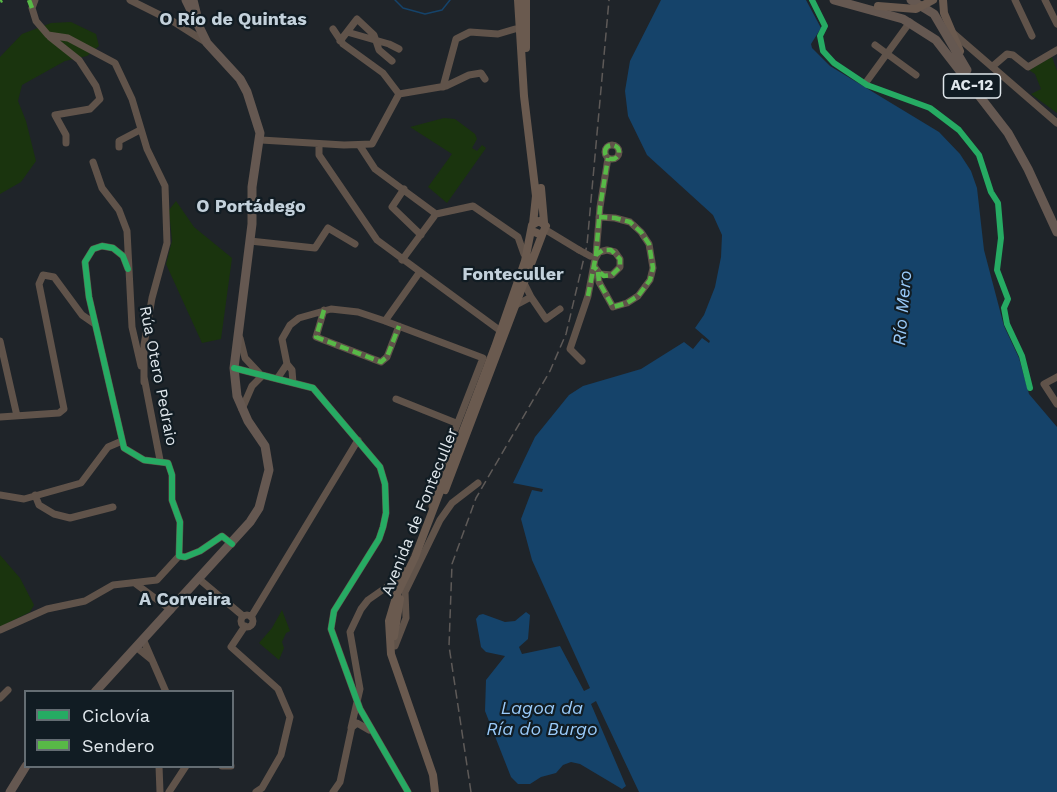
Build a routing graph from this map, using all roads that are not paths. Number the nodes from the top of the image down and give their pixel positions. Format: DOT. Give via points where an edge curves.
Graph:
graph roads {
  1 [pos="35,0"];
  2 [pos="130,0"];
  3 [pos="179,0"];
  4 [pos="186,0"];
  5 [pos="192,0"];
  6 [pos="516,0"];
  7 [pos="526,0"];
  8 [pos="530,0"];
  9 [pos="834,0"];
  10 [pos="839,0"];
  11 [pos="911,0"];
  12 [pos="933,0"];
  13 [pos="943,0"];
  14 [pos="1015,0"];
  15 [pos="1045,0"];
  16 [pos="526,20"];
  17 [pos="910,22"];
  18 [pos="1057,24"];
  19 [pos="333,29"];
  20 [pos="515,29"];
  21 [pos="951,31"];
  22 [pos="347,32"];
  23 [pos="48,35"];
  24 [pos="1032,36"];
  25 [pos="340,41"];
  26 [pos="375,41"];
  27 [pos="207,43"];
  28 [pos="875,45"];
  29 [pos="399,49"];
  30 [pos="887,54"];
  31 [pos="1056,54"];
  32 [pos="392,61"];
  33 [pos="227,64"];
  34 [pos="993,66"];
  35 [pos="524,72"];
  36 [pos="969,74"];
  37 [pos="916,75"];
  38 [pos="485,78"];
  39 [pos="867,81"];
  40 [pos="443,87"];
  41 [pos="399,94"];
  42 [pos="1057,123"];
  43 [pos="140,130"];
  44 [pos="261,140"];
  45 [pos="66,143"];
  46 [pos="319,144"];
  47 [pos="360,146"];
  48 [pos="119,147"];
  49 [pos="533,152"];
  50 [pos="608,158"];
  51 [pos="93,162"];
  52 [pos="404,189"];
  53 [pos="436,214"];
  54 [pos="599,217"];
  55 [pos="1057,221"];
  56 [pos="544,229"];
  57 [pos="532,230"];
  58 [pos="1057,232"];
  59 [pos="421,235"];
  60 [pos="518,237"];
  61 [pos="250,241"];
  62 [pos="355,244"];
  63 [pos="405,262"];
  64 [pos="595,262"];
  65 [pos="128,269"];
  66 [pos="419,273"];
  67 [pos="520,284"];
  68 [pos="531,297"];
  69 [pos="516,305"];
  70 [pos="241,308"];
  71 [pos="561,309"];
  72 [pos="324,310"];
  73 [pos="513,315"];
  74 [pos="385,321"];
  75 [pos="95,324"];
  76 [pos="399,326"];
  77 [pos="501,332"];
  78 [pos="0,341"];
  79 [pos="488,360"];
  80 [pos="582,361"];
  81 [pos="287,364"];
  82 [pos="234,368"];
  83 [pos="262,376"];
  84 [pos="1057,376"];
  85 [pos="277,379"];
  86 [pos="144,382"];
  87 [pos="293,383"];
  88 [pos="396,399"];
  89 [pos="480,403"];
  90 [pos="1057,404"];
  91 [pos="242,409"];
  92 [pos="16,416"];
  93 [pos="0,417"];
  94 [pos="456,423"];
  95 [pos="467,435"];
  96 [pos="358,440"];
  97 [pos="122,441"];
  98 [pos="160,460"];
  99 [pos="442,473"];
  100 [pos="477,483"];
  101 [pos="0,495"];
  102 [pos="35,495"];
  103 [pos="113,507"];
  104 [pos="231,544"];
  105 [pos="179,556"];
  106 [pos="415,557"];
  107 [pos="200,579"];
  108 [pos="136,584"];
  109 [pos="397,594"];
  110 [pos="171,610"];
  111 [pos="243,616"];
  112 [pos="252,617"];
  113 [pos="397,622"];
  114 [pos="245,626"];
  115 [pos="0,630"];
  116 [pos="392,645"];
  117 [pos="143,646"];
  118 [pos="8,690"];
  119 [pos="97,690"];
  120 [pos="165,690"];
  121 [pos="0,698"];
  122 [pos="356,699"];
  123 [pos="363,714"];
  124 [pos="351,728"];
  125 [pos="377,738"];
  126 [pos="25,768"];
  127 [pos="159,768"];
  128 [pos="185,768"];
  129 [pos="398,774"];
  130 [pos="10,792"];
  131 [pos="160,792"];
  132 [pos="169,792"];
  133 [pos="256,792"];
  134 [pos="333,792"];
  135 [pos="402,792"];
  136 [pos="408,792"];
  137 [pos="435,792"];
  1 -- 23 [label="street" via="32,8 36,21"];
  2 -- 27 [label="street"];
  3 -- 27 [label="highway"];
  4 -- 27 [label="highway"];
  5 -- 33 [label="highway" via="197,18"];
  6 -- 20 [label="main road"];
  6 -- 35 [label="main road"];
  7 -- 16 [label="main road"];
  8 -- 16 [label="main road"];
  9 -- 17 [label="highway, AC-12"];
  10 -- 12 [label="main road, bridge" via="916,9"];
  11 -- 36 [label="highway, AC-12" via="934,14"];
  13 -- 21 [label="main road"];
  14 -- 24 [label="street"];
  15 -- 18 [label="street"];
  16 -- 35 [label="main road"];
  17 -- 30 [label="street"];
  17 -- 58 [label="highway, AC-12" via="942,47 1008,134"];
  19 -- 25 [label="street"];
  20 -- 35 [label="main road"];
  20 -- 40 [label="street" via="498,34 470,32 456,39"];
  21 -- 34 [label="street"];
  21 -- 36 [label="main road"];
  22 -- 25 [label="street"];
  22 -- 26 [label="street"];
  22 -- 26 [label="street" via="357,19 374,35"];
  23 -- 43 [label="street" via="68,38 116,63"];
  23 -- 45 [label="street" via="89,72 100,99 90,109 55,115"];
  25 -- 41 [label="street" via="383,73"];
  26 -- 29 [label="street"];
  26 -- 32 [label="street"];
  27 -- 33 [label="highway"];
  28 -- 30 [label="street"];
  30 -- 37 [label="street"];
  30 -- 39 [label="street"];
  31 -- 34 [label="street" via="1028,67 1007,54"];
  33 -- 44 [label="highway" via="247,92"];
  34 -- 42 [label="street"];
  35 -- 49 [label="main road"];
  36 -- 55 [label="highway, AC-12" via="1018,140"];
  38 -- 40 [label="street" via="481,73 469,75"];
  40 -- 41 [label="street"];
  41 -- 47 [label="street" via="372,144"];
  43 -- 48 [label="street" via="119,141"];
  43 -- 86 [label="street" via="165,186 167,243 144,345"];
  44 -- 46 [label="street"];
  44 -- 61 [label="highway" via="252,187"];
  46 -- 47 [label="street"];
  46 -- 63 [label="street" via="319,155 377,240"];
  47 -- 52 [label="street" via="375,169"];
  49 -- 56 [label="main road, Avenida de Fonteculler"];
  49 -- 57 [label="main road, Avenida de Fonteculler" via="536,196"];
  50 -- 54 [label="street"];
  51 -- 65 [label="street, Rúa Otero Pedraio" via="102,188 119,210 127,231"];
  52 -- 53 [label="street"];
  52 -- 59 [label="street" via="392,207"];
  53 -- 59 [label="street"];
  53 -- 60 [label="street" via="473,206"];
  54 -- 64 [label="street"];
  54 -- 64 [label="street" via="630,222 641,232 649,244 653,268 650,280 638,296 613,307 599,282"];
  56 -- 57 [label="main road"];
  56 -- 57 [label="main road" via="538,221"];
  56 -- 64 [label="street, bridge"];
  56 -- 67 [label="main road, Avenida de Fonteculler"];
  57 -- 60 [label="street"];
  57 -- 67 [label="main road, Avenida de Fonteculler"];
  59 -- 63 [label="street"];
  60 -- 67 [label="street" via="524,249"];
  61 -- 62 [label="street" via="315,248 328,228"];
  61 -- 70 [label="highway"];
  63 -- 66 [label="street"];
  64 -- 80 [label="street" via="570,349"];
  65 -- 75 [label="street" via="123,256 113,248 102,246 88,255 85,270"];
  65 -- 86 [label="street, Rúa Otero Pedraio" via="132,327"];
  66 -- 74 [label="street"];
  66 -- 77 [label="street"];
  67 -- 68 [label="street"];
  67 -- 69 [label="main road, Avenida de Fonteculler"];
  67 -- 77 [label="main road, Avenida de Fonteculler"];
  68 -- 69 [label="street"];
  68 -- 71 [label="street" via="546,319"];
  69 -- 73 [label="main road, Avenida de Fonteculler"];
  70 -- 82 [label="highway"];
  70 -- 83 [label="street" via="242,348 248,363"];
  72 -- 74 [label="street" via="358,312"];
  72 -- 76 [label="street" via="316,338 381,362 387,357"];
  72 -- 81 [label="street" via="290,325 282,339"];
  73 -- 77 [label="street, Avenida de Fonteculler"];
  73 -- 89 [label="main road, Avenida de Fonteculler"];
  74 -- 76 [label="street"];
  75 -- 92 [label="street" via="82,315 54,277 46,274 40,278 65,406 59,412"];
  75 -- 97 [label="street"];
  76 -- 79 [label="street"];
  77 -- 79 [label="street, Avenida de Fonteculler"];
  77 -- 79 [label="main road, Avenida de Fonteculler"];
  78 -- 92 [label="street"];
  79 -- 89 [label="street"];
  79 -- 94 [label="street"];
  79 -- 99 [label="main road, Avenida de Fonteculler"];
  81 -- 85 [label="street"];
  81 -- 87 [label="street" via="286,372"];
  82 -- 83 [label="street"];
  82 -- 91 [label="highway"];
  83 -- 85 [label="street"];
  83 -- 91 [label="street" via="252,386"];
  84 -- 90 [label="street" via="1044,384"];
  85 -- 87 [label="street"];
  86 -- 98 [label="street, Rúa Otero Pedraio"];
  87 -- 96 [label="street" via="320,393"];
  88 -- 94 [label="street"];
  89 -- 95 [label="main road, Avenida de Fonteculler"];
  91 -- 104 [label="highway" via="265,446 269,470 256,515"];
  92 -- 93 [label="street"];
  94 -- 99 [label="street"];
  95 -- 99 [label="main road"];
  95 -- 113 [label="main road, Avenida de Fonteculler" via="407,581"];
  96 -- 112 [label="street"];
  96 -- 122 [label="street" via="380,467 386,513 379,539 332,620 333,639"];
  97 -- 98 [label="street" via="131,454 144,460"];
  97 -- 102 [label="street" via="108,447 81,483"];
  98 -- 105 [label="street, Rúa Otero Pedraio" via="168,463 172,475 170,489 180,522"];
  99 -- 106 [label="main road, Avenida de Fonteculler"];
  100 -- 113 [label="street" via="452,503 440,520 405,592"];
  101 -- 102 [label="street" via="24,499"];
  102 -- 103 [label="street" via="39,504 54,514 70,518"];
  104 -- 105 [label="street" via="222,536 185,557"];
  104 -- 107 [label="highway"];
  105 -- 108 [label="street" via="157,580"];
  106 -- 109 [label="main road, Avenida de Fonteculler"];
  106 -- 122 [label="street" via="401,577 368,600 352,624 350,644 360,689"];
  107 -- 110 [label="highway"];
  107 -- 111 [label="street"];
  108 -- 110 [label="street"];
  108 -- 115 [label="street" via="113,585 85,601 47,609"];
  109 -- 113 [label="street"];
  109 -- 116 [label="main road, Avenida de Fonteculler" via="388,621"];
  110 -- 117 [label="highway"];
  111 -- 112 [label="street"];
  111 -- 114 [label="street"];
  112 -- 114 [label="street" via="251,624"];
  113 -- 116 [label="main road, Avenida de Fonteculler"];
  114 -- 133 [label="street" via="231,647 278,688 290,717 281,755"];
  116 -- 137 [label="main road, Avenida de Fonteculler"];
  116 -- 137 [label="main road, Avenida de Fonteculler" via="432,761"];
  117 -- 119 [label="highway"];
  117 -- 120 [label="street" via="157,667"];
  118 -- 121 [label="street"];
  122 -- 123 [label="street"];
  122 -- 124 [label="street"];
  123 -- 124 [label="street"];
  123 -- 125 [label="street"];
  124 -- 125 [label="street" via="362,723"];
  124 -- 134 [label="street" via="340,782"];
  125 -- 129 [label="street"];
  126 -- 130 [label="highway"];
  127 -- 131 [label="street"];
  128 -- 132 [label="street"];
  129 -- 135 [label="street"];
  129 -- 136 [label="street"];
}
